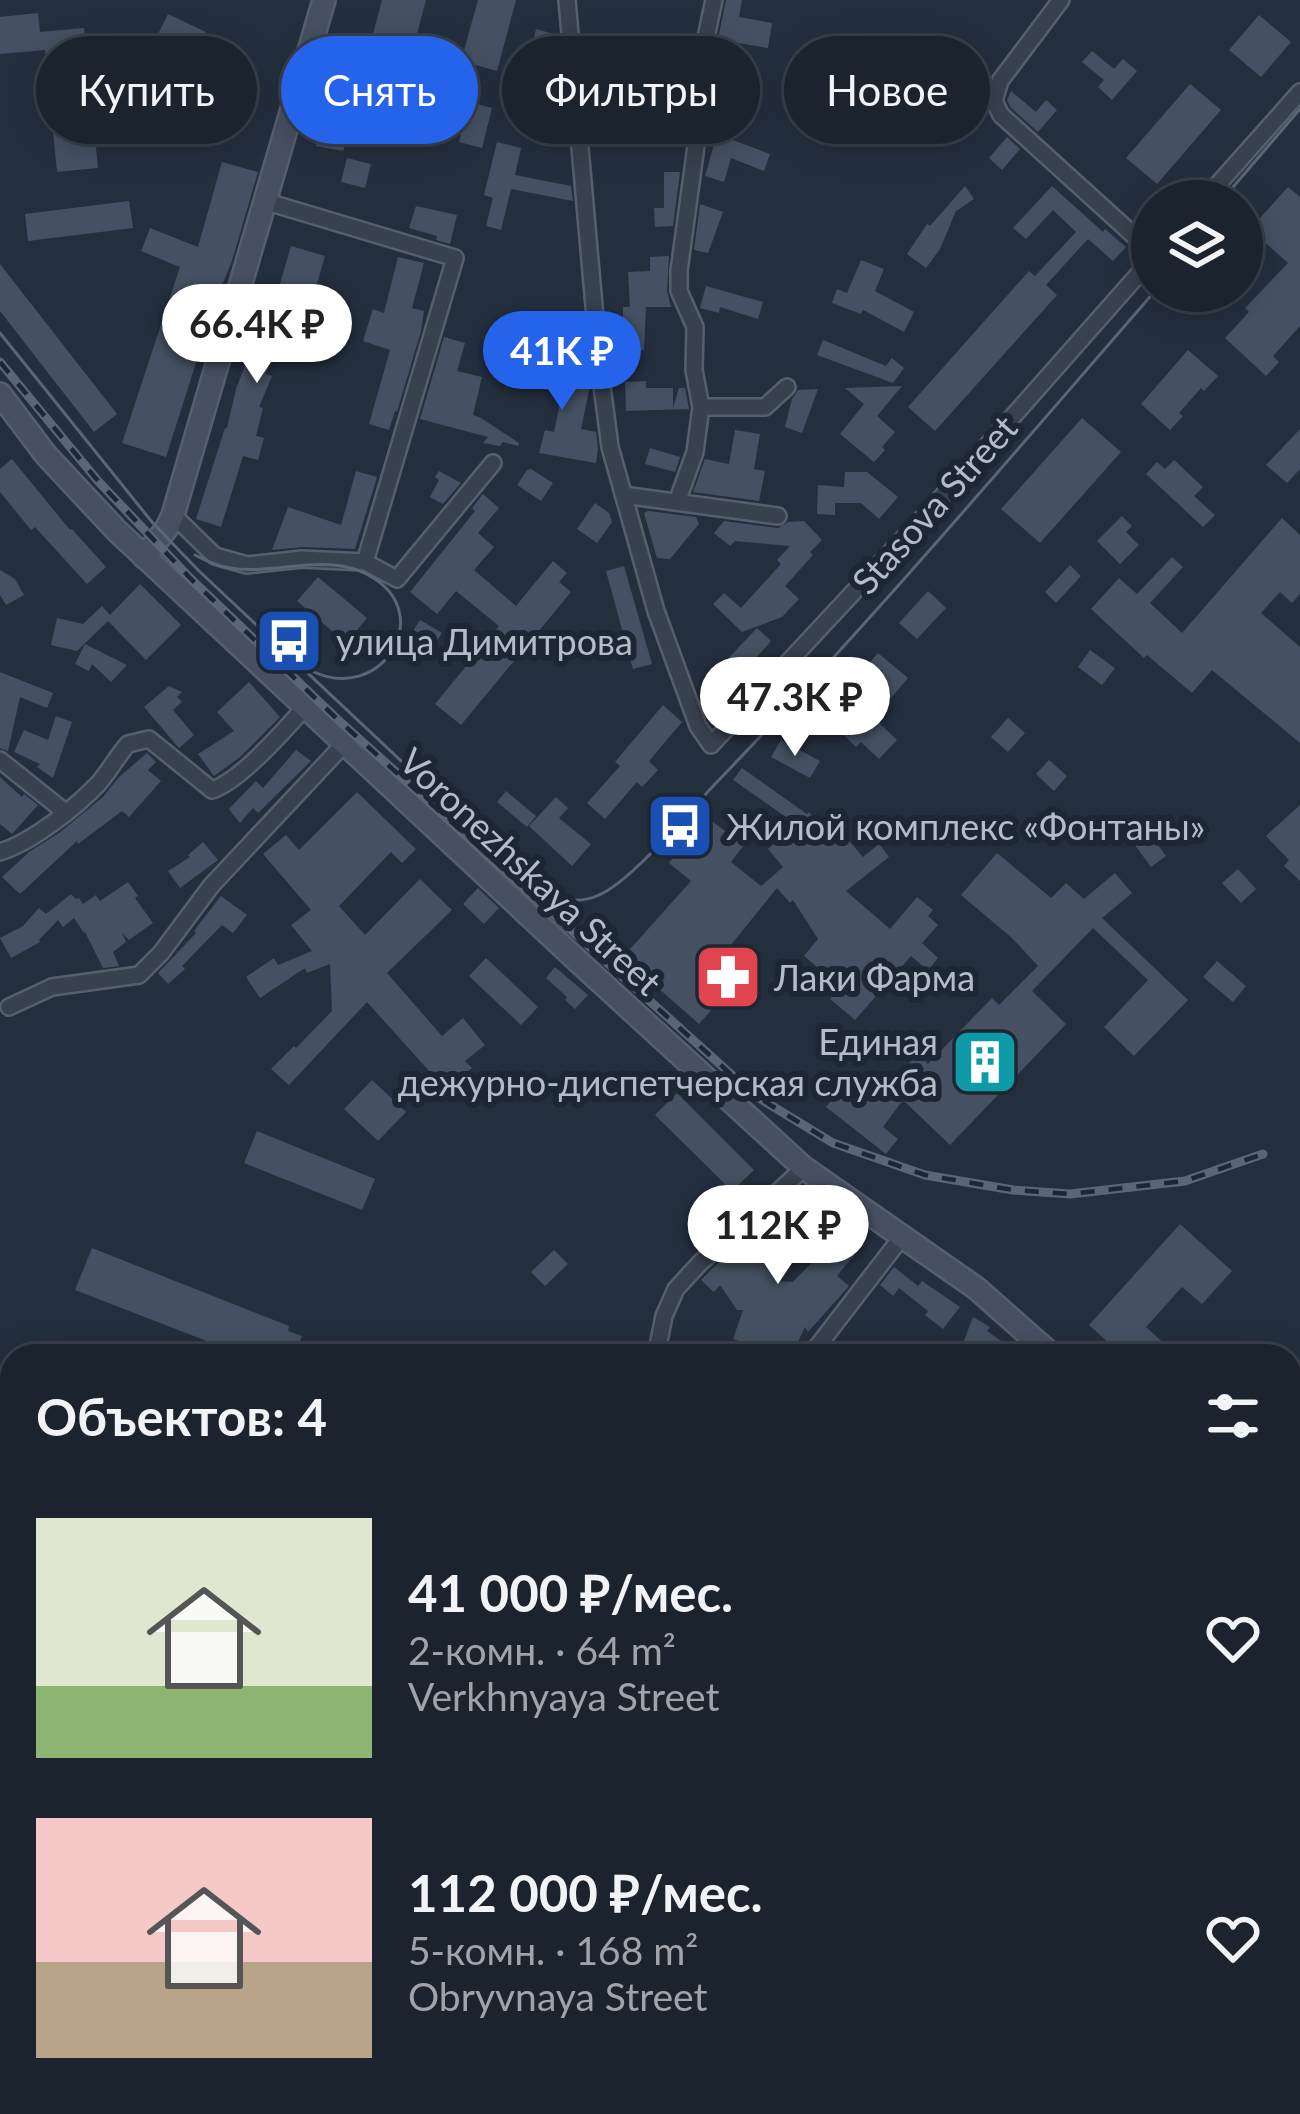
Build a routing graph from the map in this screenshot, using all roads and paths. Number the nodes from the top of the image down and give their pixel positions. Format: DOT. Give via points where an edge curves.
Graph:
graph roads {
  1 [pos="324,0"];
  2 [pos="567,0"];
  3 [pos="714,0"];
  4 [pos="1061,0"];
  5 [pos="1300,92"];
  6 [pos="1222,180"];
  7 [pos="264,201"];
  8 [pos="1131,236"];
  9 [pos="1131,280"];
  10 [pos="788,387"];
  11 [pos="0,394"];
  12 [pos="701,407"];
  13 [pos="493,463"];
  14 [pos="623,495"];
  15 [pos="677,502"];
  16 [pos="173,515"];
  17 [pos="778,516"];
  18 [pos="144,557"];
  19 [pos="365,562"];
  20 [pos="305,707"];
  21 [pos="345,743"];
  22 [pos="0,760"];
  23 [pos="65,812"];
  24 [pos="0,852"];
  25 [pos="9,1007"];
  26 [pos="804,1168"];
  27 [pos="902,1238"];
  28 [pos="658,1344"];
  29 [pos="819,1344"];
  30 [pos="1039,1344"];
  1 -- 7 [label="street"];
  2 -- 14 [label="street" via="599,363"];
  3 -- 12 [label="street" via="695,89 679,271 695,327"];
  4 -- 8 [label="street" via="1000,81 994,101"];
  5 -- 6 [label="street"];
  7 -- 16 [label="street"];
  7 -- 19 [label="street" via="455,258"];
  9 -- 14 [label="street, Stasova Street" via="711,745 656,611"];
  10 -- 12 [label="street" via="765,407"];
  11 -- 18 [label="street, Voronezhskaya Street"];
  12 -- 15 [label="street"];
  13 -- 19 [label="street" via="397,579"];
  14 -- 15 [label="street"];
  15 -- 17 [label="street"];
  16 -- 18 [label="street"];
  16 -- 19 [label="street" via="214,556 248,565"];
  18 -- 20 [label="street, Voronezhskaya Street"];
  20 -- 21 [label="street, Voronezhskaya Street"];
  20 -- 23 [label="street" via="225,786 212,790 149,739 128,744"];
  21 -- 25 [label="street" via="139,975 52,987"];
  21 -- 26 [label="street, Voronezhskaya Street"];
  22 -- 23 [label="street"];
  23 -- 24 [label="street"];
  26 -- 27 [label="street, Voronezhskaya Street"];
  26 -- 28 [label="street" via="676,1289"];
  27 -- 29 [label="street"];
  27 -- 30 [label="street, Voronezhskaya Street"];
}
